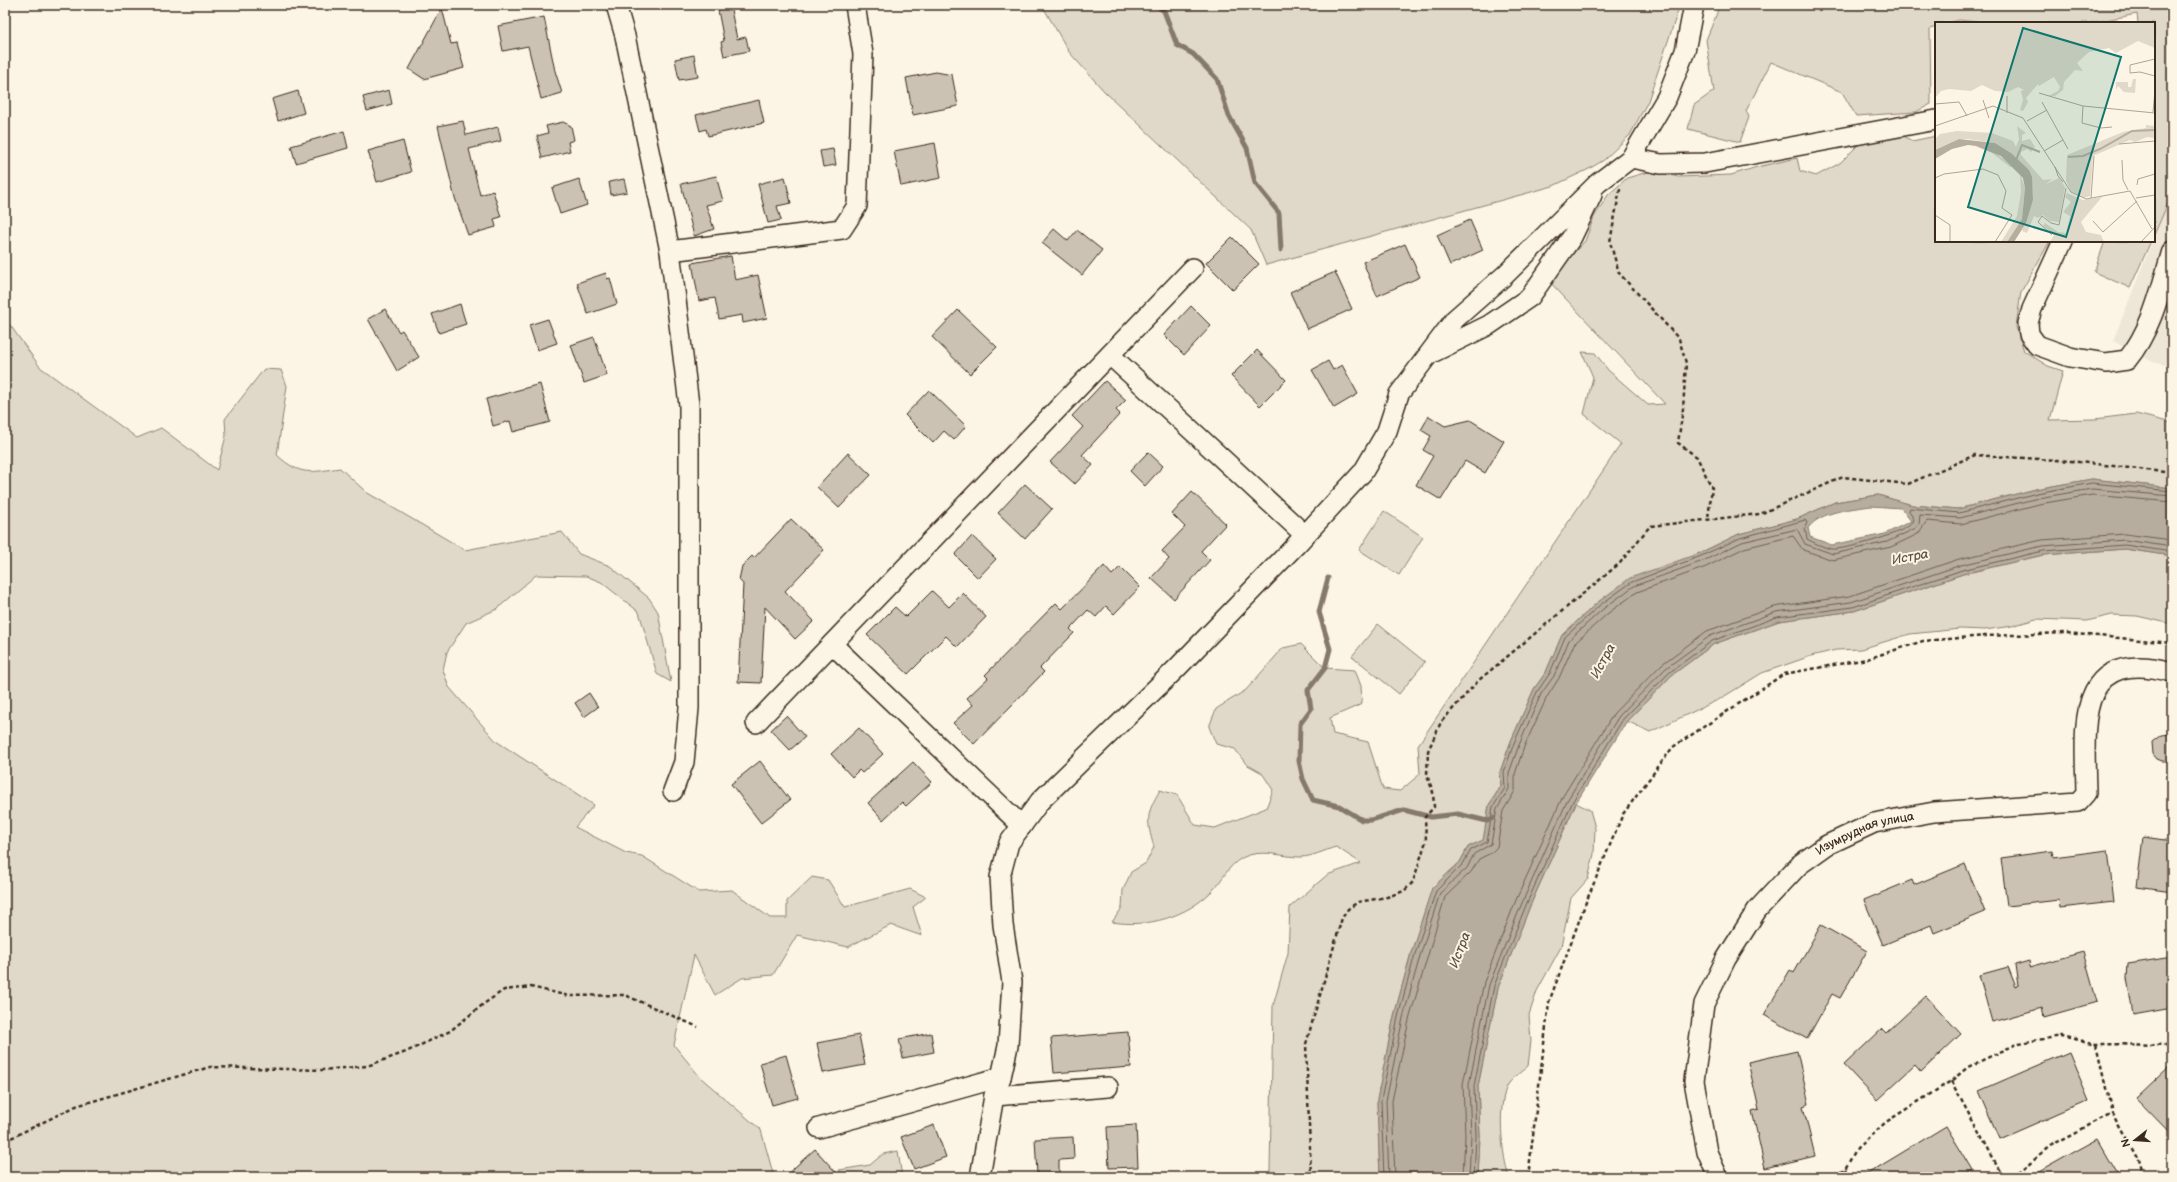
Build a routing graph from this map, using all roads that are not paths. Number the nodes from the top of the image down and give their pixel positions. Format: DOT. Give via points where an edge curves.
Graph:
graph roads {
  1 [pos="616,5"];
  2 [pos="855,5"];
  3 [pos="1694,5"];
  4 [pos="1935,120"];
  5 [pos="1628,160"];
  6 [pos="1598,183"];
  7 [pos="2063,242"];
  8 [pos="670,251"];
  9 [pos="2172,251"];
  10 [pos="1193,268"];
  11 [pos="1110,355"];
  12 [pos="1427,356"];
  13 [pos="1305,535"];
  14 [pos="832,644"];
  15 [pos="2172,672"];
  16 [pos="756,723"];
  17 [pos="673,790"];
  18 [pos="1022,826"];
  19 [pos="1001,1077"];
  20 [pos="1108,1087"];
  21 [pos="994,1096"];
  22 [pos="819,1128"];
  23 [pos="980,1177"];
  24 [pos="1718,1177"];
  1 -- 8 [label="street" via="625,36"];
  2 -- 8 [label="street" via="863,54 857,206 842,229"];
  3 -- 5 [label="street" via="1685,51 1667,97"];
  4 -- 5 [label="street" via="1705,163 1662,164"];
  5 -- 6 [label="street"];
  6 -- 12 [label="street" via="1505,275 1455,319"];
  6 -- 12 [label="street" via="1572,237 1530,297 1489,325"];
  7 -- 9 [label="street" via="2032,309 2028,323 2029,334 2037,345 2070,357 2106,363 2127,360 2137,348 2155,306"];
  8 -- 17 [label="street" via="689,405 689,708 684,762"];
  10 -- 11 [label="street"];
  11 -- 13 [label="street"];
  11 -- 14 [label="street"];
  12 -- 13 [label="street" via="1399,394 1387,431 1363,472"];
  13 -- 18 [label="street" via="1177,668 1040,801"];
  14 -- 16 [label="street"];
  14 -- 18 [label="street"];
  15 -- 24 [label="street, Изумрудная улица" via="2123,669 2105,677 2096,687 2089,699 2085,735 2086,793 2078,802 1934,812 1874,823 1827,845 1799,865 1762,905 1726,960 1704,1004 1694,1081 1707,1152"];
  18 -- 19 [label="street" via="1010,843 1000,877 1003,924 1012,982 1008,1046"];
  19 -- 21 [label="street"];
  19 -- 22 [label="street"];
  20 -- 21 [label="street"];
  21 -- 23 [label="street"];
}
